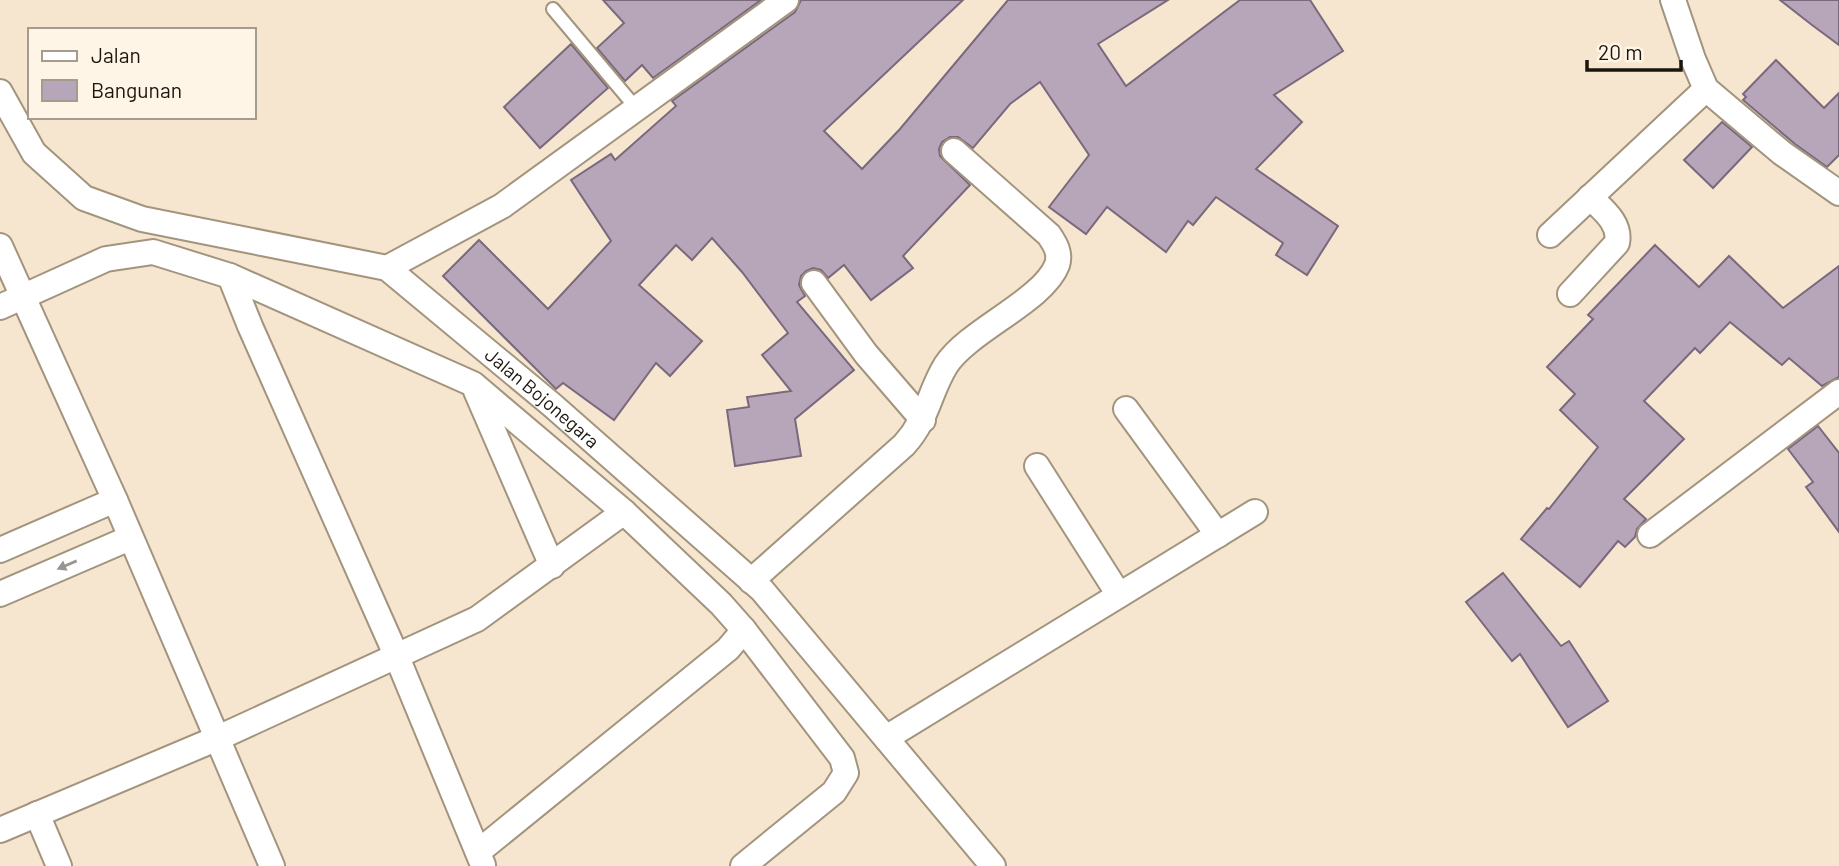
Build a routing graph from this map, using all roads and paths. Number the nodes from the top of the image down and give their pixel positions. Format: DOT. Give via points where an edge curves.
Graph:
graph roads {
  1 [pos="786,0"];
  2 [pos="1673,0"];
  3 [pos="552,9"];
  4 [pos="1706,89"];
  5 [pos="0,92"];
  6 [pos="637,109"];
  7 [pos="954,151"];
  8 [pos="1839,193"];
  9 [pos="1590,197"];
  10 [pos="1550,235"];
  11 [pos="0,246"];
  12 [pos="387,268"];
  13 [pos="230,276"];
  14 [pos="814,283"];
  15 [pos="1570,294"];
  16 [pos="11,302"];
  17 [pos="473,384"];
  18 [pos="1839,392"];
  19 [pos="1126,409"];
  20 [pos="923,420"];
  21 [pos="1037,466"];
  22 [pos="115,500"];
  23 [pos="624,512"];
  24 [pos="1255,512"];
  25 [pos="1218,535"];
  26 [pos="1650,535"];
  27 [pos="130,538"];
  28 [pos="0,550"];
  29 [pos="552,566"];
  30 [pos="751,581"];
  31 [pos="0,594"];
  32 [pos="1119,595"];
  33 [pos="744,630"];
  34 [pos="397,657"];
  35 [pos="218,738"];
  36 [pos="886,738"];
  37 [pos="37,814"];
  38 [pos="0,830"];
  39 [pos="481,859"];
  40 [pos="750,864"];
  41 [pos="59,866"];
  42 [pos="272,866"];
  43 [pos="993,866"];
  1 -- 6 [label="street"];
  2 -- 4 [label="street"];
  3 -- 6 [label="lane"];
  4 -- 8 [label="street" via="1782,153"];
  4 -- 9 [label="street"];
  5 -- 12 [label="street, Jalan Bojonegara" via="34,153 83,198 142,219"];
  6 -- 12 [label="street" via="502,206"];
  7 -- 20 [label="street" via="1049,235 1058,248 1058,263 1039,288 955,354"];
  9 -- 10 [label="street"];
  9 -- 15 [label="street" via="1616,226 1617,243"];
  11 -- 16 [label="street"];
  12 -- 30 [label="street, Jalan Bojonegara" via="552,405"];
  13 -- 16 [label="street" via="153,252 106,260"];
  13 -- 17 [label="street"];
  13 -- 34 [label="street"];
  14 -- 20 [label="street" via="866,354"];
  16 -- 22 [label="street"];
  17 -- 23 [label="street"];
  17 -- 29 [label="street"];
  18 -- 26 [label="street"];
  19 -- 25 [label="street"];
  20 -- 30 [label="street" via="904,446"];
  21 -- 32 [label="street"];
  22 -- 27 [label="street"];
  22 -- 28 [label="street"];
  23 -- 29 [label="street"];
  23 -- 33 [label="street"];
  24 -- 25 [label="street"];
  25 -- 32 [label="street"];
  27 -- 31 [label="street, one-way"];
  27 -- 35 [label="street"];
  29 -- 34 [label="street" via="477,619"];
  30 -- 36 [label="street, Jalan Bojonegara"];
  32 -- 36 [label="street"];
  33 -- 39 [label="street" via="728,649"];
  33 -- 40 [label="street" via="842,758 846,774 834,792"];
  34 -- 35 [label="street"];
  34 -- 39 [label="street"];
  35 -- 37 [label="street"];
  35 -- 42 [label="street"];
  36 -- 43 [label="street, Jalan Bojonegara"];
  37 -- 38 [label="street"];
  37 -- 41 [label="street"];
}
